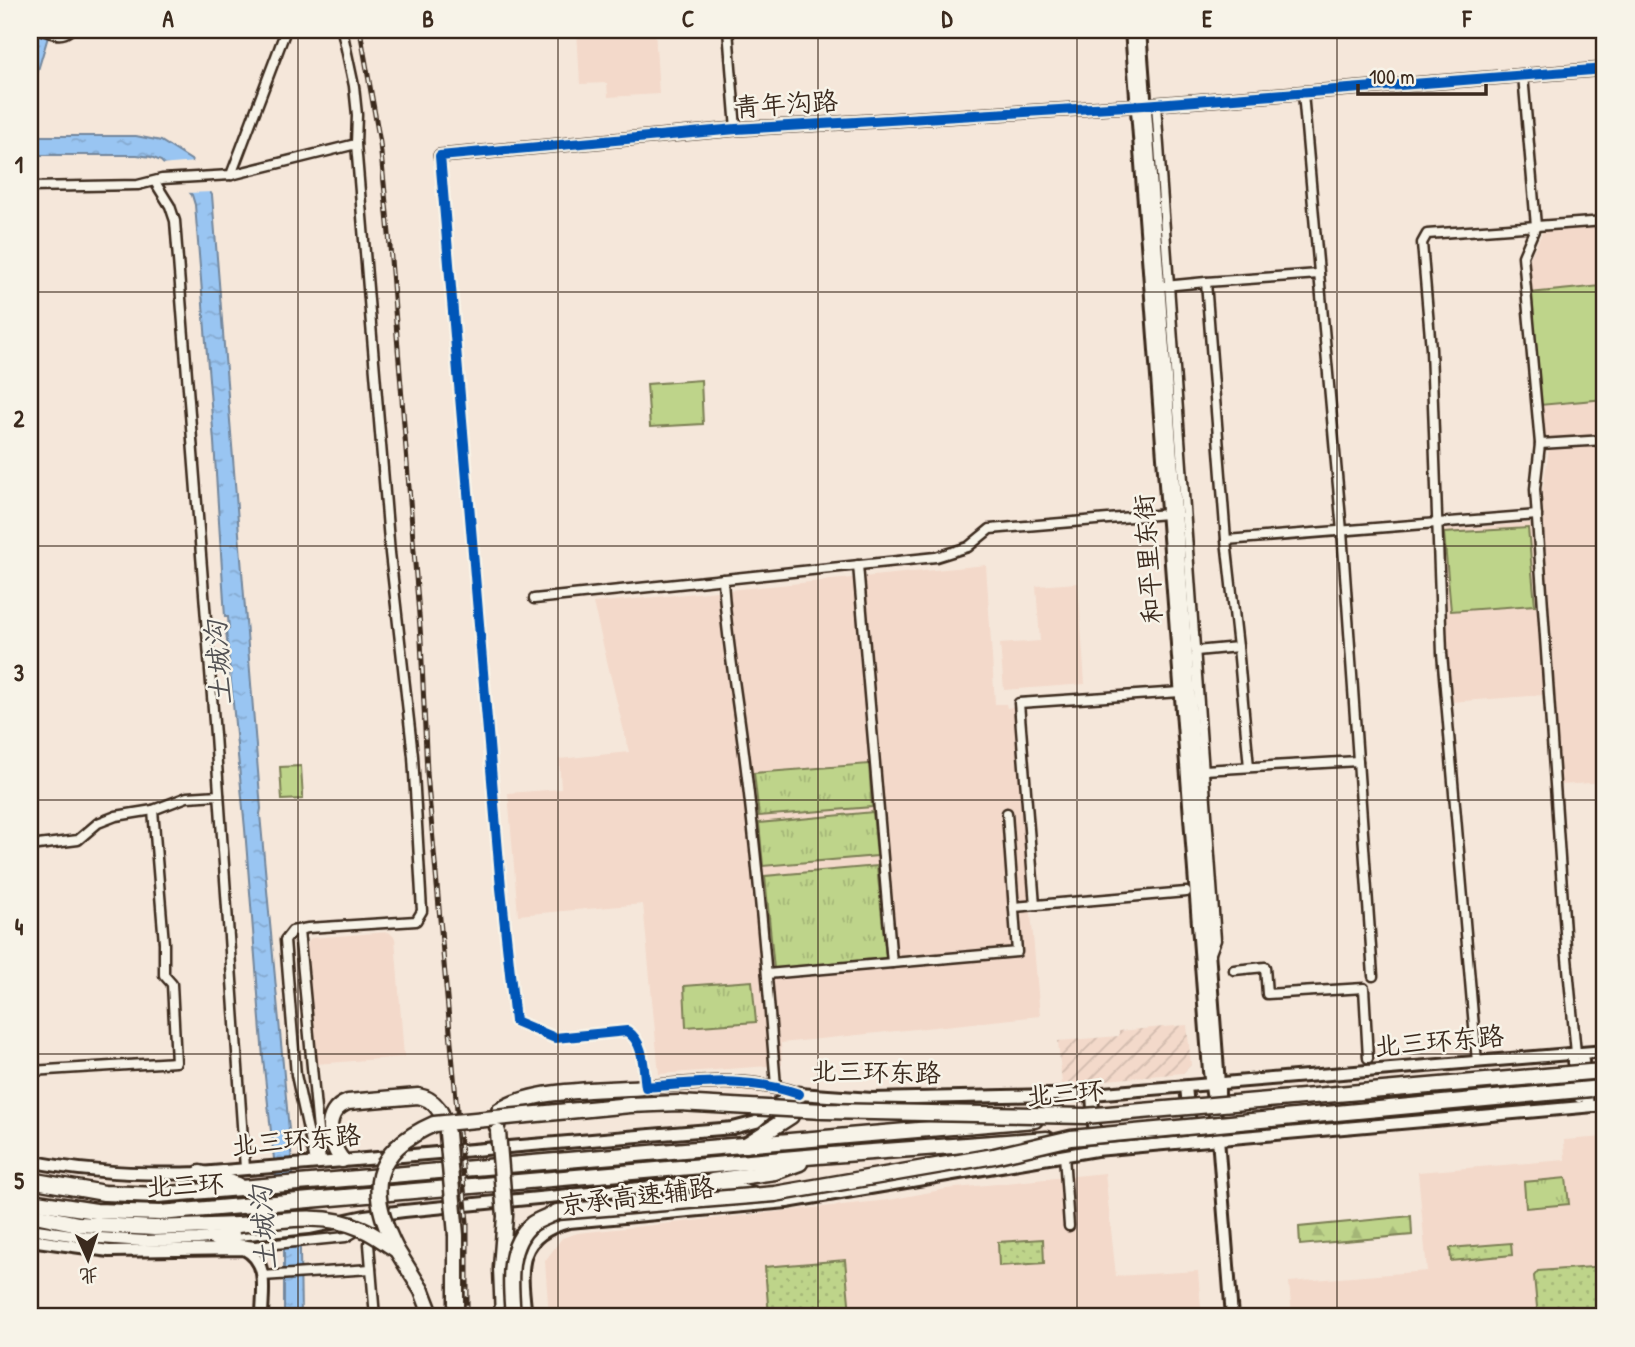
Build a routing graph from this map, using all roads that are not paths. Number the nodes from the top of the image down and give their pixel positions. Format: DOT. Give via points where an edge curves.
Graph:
graph roads {
  1 [pos="42,30"];
  2 [pos="70,30"];
  3 [pos="286,30"];
  4 [pos="342,30"];
  5 [pos="728,30"];
  6 [pos="1131,30"];
  7 [pos="1140,30"];
  8 [pos="1605,69"];
  9 [pos="1523,75"];
  10 [pos="1303,93"];
  11 [pos="1156,104"];
  12 [pos="1140,105"];
  13 [pos="736,130"];
  14 [pos="356,144"];
  15 [pos="440,156"];
  16 [pos="231,175"];
  17 [pos="158,181"];
  18 [pos="30,187"];
  19 [pos="1605,221"];
  20 [pos="1536,226"];
  21 [pos="1319,274"];
  22 [pos="1206,282"];
  23 [pos="1165,286"];
  24 [pos="1605,440"];
  25 [pos="1540,444"];
  26 [pos="1167,514"];
  27 [pos="1537,515"];
  28 [pos="1436,523"];
  29 [pos="1342,531"];
  30 [pos="1226,540"];
  31 [pos="858,565"];
  32 [pos="723,579"];
  33 [pos="534,599"];
  34 [pos="1238,647"];
  35 [pos="1196,651"];
  36 [pos="1180,692"];
  37 [pos="1358,761"];
  38 [pos="1249,768"];
  39 [pos="1204,770"];
  40 [pos="219,795"];
  41 [pos="153,810"];
  42 [pos="1007,814"];
  43 [pos="30,846"];
  44 [pos="1186,892"];
  45 [pos="1035,905"];
  46 [pos="1014,907"];
  47 [pos="299,930"];
  48 [pos="1209,955"];
  49 [pos="892,963"];
  50 [pos="1234,970"];
  51 [pos="767,975"];
  52 [pos="1373,976"];
  53 [pos="1605,1051"];
  54 [pos="1577,1053"];
  55 [pos="30,1057"];
  56 [pos="1368,1058"];
  57 [pos="1477,1062"];
  58 [pos="31,1071"];
  59 [pos="1605,1071"];
  60 [pos="1215,1085"];
  61 [pos="776,1086"];
  62 [pos="646,1087"];
  63 [pos="1186,1087"];
  64 [pos="1605,1088"];
  65 [pos="799,1094"];
  66 [pos="1092,1094"];
  67 [pos="30,1095"];
  68 [pos="778,1102"];
  69 [pos="1605,1105"];
  70 [pos="1584,1107"];
  71 [pos="1085,1116"];
  72 [pos="1071,1138"];
  73 [pos="1219,1138"];
  74 [pos="1192,1141"];
  75 [pos="745,1146"];
  76 [pos="1096,1150"];
  77 [pos="1064,1155"];
  78 [pos="818,1156"];
  79 [pos="342,1160"];
  80 [pos="30,1161"];
  81 [pos="314,1162"];
  82 [pos="249,1168"];
  83 [pos="200,1173"];
  84 [pos="30,1180"];
  85 [pos="712,1181"];
  86 [pos="242,1187"];
  87 [pos="30,1201"];
  88 [pos="787,1202"];
  89 [pos="404,1211"];
  90 [pos="30,1214"];
  91 [pos="376,1220"];
  92 [pos="1069,1226"];
  93 [pos="30,1228"];
  94 [pos="198,1239"];
  95 [pos="30,1240"];
  96 [pos="396,1250"];
  97 [pos="371,1269"];
  98 [pos="262,1276"];
  99 [pos="262,1317"];
  100 [pos="375,1317"];
  101 [pos="432,1317"];
  102 [pos="456,1317"];
  103 [pos="503,1317"];
  104 [pos="513,1317"];
  105 [pos="526,1317"];
  106 [pos="1232,1317"];
  1 -- 2 [label="street" via="58,35"];
  3 -- 16 [label="street"];
  4 -- 14 [label="street" via="355,96"];
  5 -- 13 [label="street"];
  6 -- 12 [label="street, 和平里东街"];
  7 -- 12 [label="street, 和平里东街"];
  8 -- 9 [label="street, 青年沟路"];
  9 -- 10 [label="street, 青年沟路"];
  9 -- 20 [label="street"];
  10 -- 11 [label="street, 青年沟路"];
  10 -- 21 [label="street"];
  11 -- 12 [label="street, 青年沟路"];
  11 -- 23 [label="street"];
  12 -- 13 [label="street, 青年沟路"];
  12 -- 23 [label="street, 和平里东街"];
  12 -- 26 [label="street, 和平里东街"];
  13 -- 15 [label="street, 青年沟路"];
  14 -- 16 [label="street"];
  14 -- 47 [label="street" via="390,552 413,756 422,911 416,921"];
  15 -- 62 [label="street" via="515,1021 555,1038 627,1031 640,1046"];
  16 -- 17 [label="street"];
  17 -- 18 [label="street"];
  17 -- 40 [label="street" via="175,221"];
  19 -- 20 [label="street"];
  20 -- 25 [label="street" via="1523,256"];
  20 -- 28 [label="street" via="1427,234 1422,243 1431,349"];
  21 -- 22 [label="street"];
  21 -- 29 [label="street"];
  22 -- 23 [label="street"];
  22 -- 30 [label="street"];
  23 -- 35 [label="street"];
  23 -- 48 [label="street, 和平里东街"];
  24 -- 25 [label="street"];
  25 -- 27 [label="street"];
  26 -- 31 [label="street" via="990,529 968,547 936,557"];
  26 -- 36 [label="street, 和平里东街"];
  27 -- 28 [label="street"];
  27 -- 54 [label="street"];
  28 -- 29 [label="street"];
  28 -- 57 [label="street"];
  29 -- 30 [label="street"];
  29 -- 37 [label="street"];
  30 -- 34 [label="street"];
  31 -- 32 [label="street"];
  31 -- 49 [label="street"];
  32 -- 33 [label="street"];
  32 -- 51 [label="street"];
  34 -- 35 [label="street"];
  34 -- 38 [label="street"];
  35 -- 39 [label="street"];
  36 -- 45 [label="street" via="1019,703"];
  36 -- 60 [label="street, 和平里东街"];
  37 -- 38 [label="street"];
  37 -- 52 [label="street"];
  38 -- 39 [label="street"];
  39 -- 48 [label="street" via="1216,940"];
  40 -- 41 [label="street" via="187,797"];
  40 -- 82 [label="street"];
  41 -- 43 [label="street" via="98,823 78,840"];
  41 -- 58 [label="street" via="164,975 172,984 176,1062"];
  42 -- 46 [label="street"];
  44 -- 45 [label="street"];
  45 -- 46 [label="street"];
  46 -- 49 [label="street" via="1017,951"];
  47 -- 81 [label="street"];
  47 -- 81 [label="street" via="285,940 296,1075"];
  48 -- 60 [label="street, 和平里东街"];
  49 -- 51 [label="street"];
  50 -- 56 [label="street" via="1265,967 1267,994 1364,988"];
  51 -- 61 [label="street"];
  53 -- 54 [label="street, 北三环东路"];
  54 -- 57 [label="street, 北三环东路"];
  54 -- 70 [label="street"];
  55 -- 58 [label="street"];
  57 -- 60 [label="street, 北三环东路"];
  58 -- 67 [label="street"];
  59 -- 71 [label="highway, 北三环, bridge"];
  60 -- 63 [label="street, 北三环东路"];
  60 -- 73 [label="street"];
  61 -- 62 [label="street" via="730,1080"];
  61 -- 65 [label="street"];
  61 -- 68 [label="street"];
  62 -- 103 [label="highway, bridge" via="542,1096 512,1102 499,1111 505,1216"];
  63 -- 66 [label="street, 北三环东路"];
  63 -- 74 [label="street"];
  64 -- 72 [label="highway, 北三环, bridge"];
  65 -- 66 [label="street, 北三环东路" via="872,1100"];
  65 -- 68 [label="street, 北三环东路"];
  65 -- 75 [label="highway" via="791,1116"];
  66 -- 76 [label="street"];
  68 -- 79 [label="street, 北三环东路" via="756,1122 733,1128"];
  69 -- 70 [label="street"];
  70 -- 73 [label="street"];
  71 -- 75 [label="highway, 北三环"];
  71 -- 96 [label="highway, bridge" via="679,1103 435,1124 411,1134 396,1147 379,1181 378,1205"];
  72 -- 78 [label="highway, 北三环"];
  72 -- 104 [label="highway, bridge" via="775,1194 557,1212 533,1223 516,1247 512,1258"];
  73 -- 74 [label="street"];
  73 -- 106 [label="street"];
  74 -- 76 [label="street"];
  75 -- 86 [label="highway, 北三环"];
  76 -- 77 [label="street"];
  77 -- 88 [label="street"];
  77 -- 92 [label="street"];
  78 -- 85 [label="highway" via="775,1172"];
  78 -- 87 [label="highway, 北三环" via="160,1213 96,1211"];
  79 -- 81 [label="street, 北三环东路"];
  79 -- 102 [label="highway, bridge" via="330,1130 337,1106 418,1096 427,1098 440,1112 447,1133 456,1235"];
  80 -- 83 [label="street, 北三环东路" via="144,1175"];
  81 -- 82 [label="street, 北三环东路"];
  82 -- 83 [label="street, 北三环东路"];
  83 -- 86 [label="highway"];
  84 -- 86 [label="highway, 北三环" via="118,1194"];
  85 -- 88 [label="street"];
  85 -- 89 [label="street"];
  88 -- 105 [label="street, 京承高速辅路" via="557,1225 527,1248 522,1281"];
  89 -- 91 [label="street"];
  89 -- 94 [label="street" via="309,1228"];
  90 -- 96 [label="highway, bridge" via="78,1224 154,1228 311,1218 363,1229"];
  91 -- 94 [label="street" via="345,1237 311,1241 255,1246"];
  91 -- 97 [label="street" via="369,1244"];
  93 -- 94 [label="street" via="144,1241"];
  95 -- 98 [label="street" via="109,1251 244,1249 257,1257"];
  96 -- 101 [label="highway"];
  97 -- 98 [label="street"];
  97 -- 100 [label="street"];
  98 -- 99 [label="street"];
}
